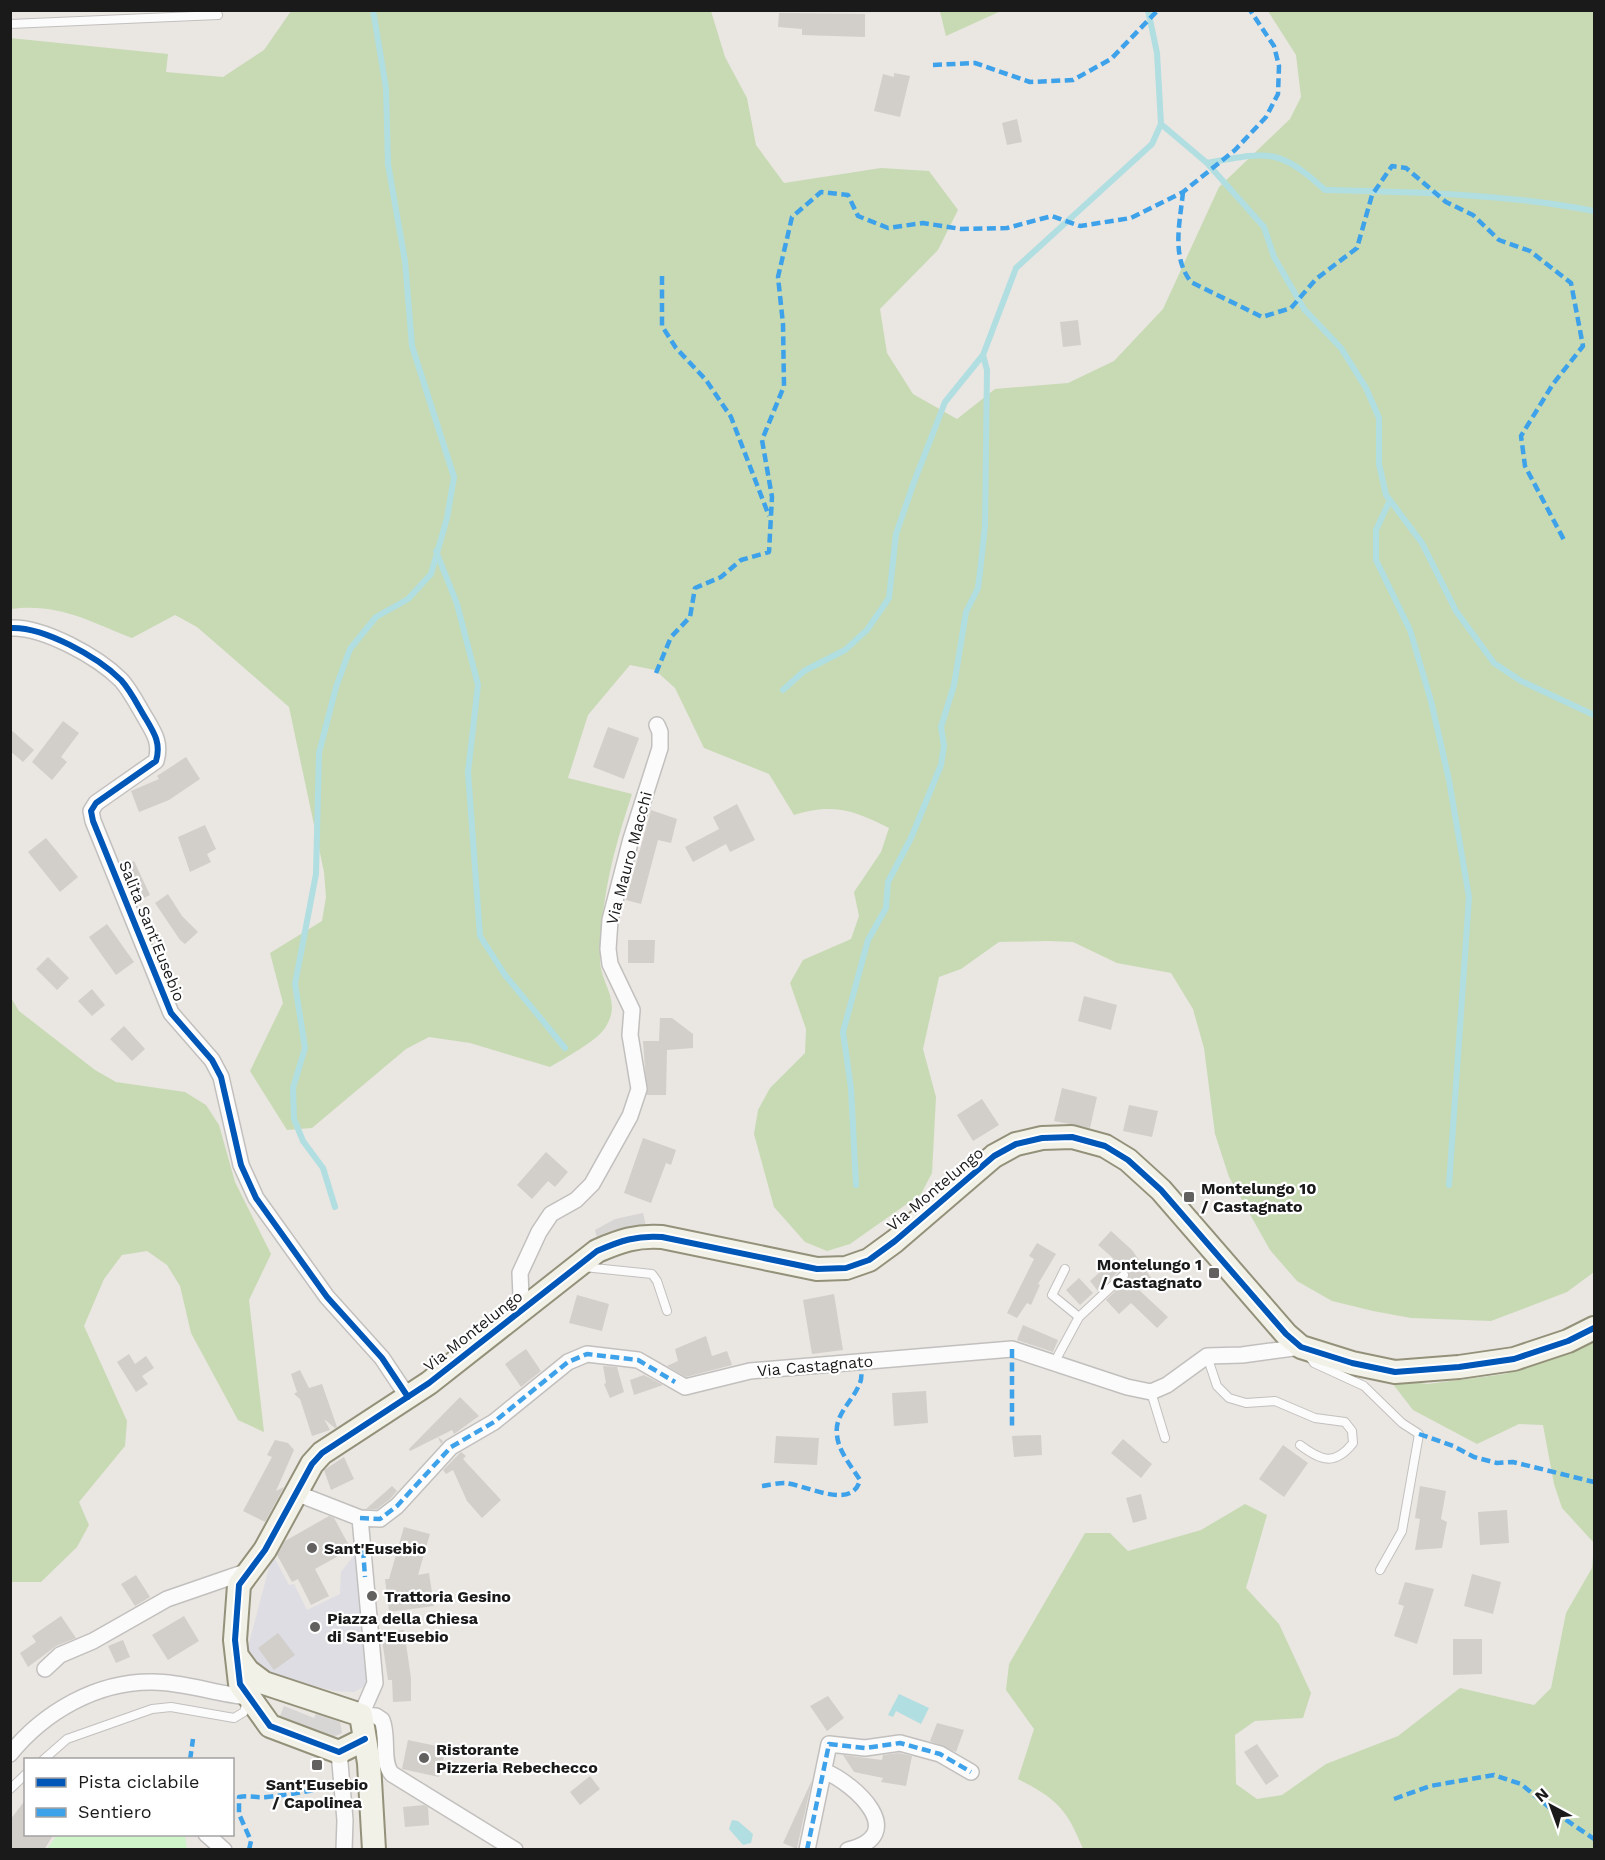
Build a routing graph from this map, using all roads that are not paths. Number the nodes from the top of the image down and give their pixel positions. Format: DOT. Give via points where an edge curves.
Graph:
graph roads {
  1 [pos="218,15"];
  2 [pos="10,24"];
  3 [pos="10,628"];
  4 [pos="657,725"];
  5 [pos="578,1266"];
  6 [pos="1065,1269"];
  7 [pos="1124,1275"];
  8 [pos="526,1306"];
  9 [pos="667,1311"];
  10 [pos="1079,1317"];
  11 [pos="1594,1328"];
  12 [pos="1301,1347"];
  13 [pos="1207,1356"];
  14 [pos="1054,1363"];
  15 [pos="1151,1392"];
  16 [pos="408,1397"];
  17 [pos="1165,1438"];
  18 [pos="1300,1444"];
  19 [pos="296,1493"];
  20 [pos="360,1518"];
  21 [pos="251,1570"];
  22 [pos="1380,1570"];
  23 [pos="237,1656"];
  24 [pos="45,1669"];
  25 [pos="283,1691"];
  26 [pos="248,1697"];
  27 [pos="361,1715"];
  28 [pos="366,1744"];
  29 [pos="339,1752"];
  30 [pos="10,1754"];
  31 [pos="45,1758"];
  32 [pos="824,1772"];
  33 [pos="972,1772"];
  34 [pos="24,1776"];
  35 [pos="10,1789"];
  36 [pos="208,1836"];
  37 [pos="224,1850"];
  38 [pos="344,1850"];
  39 [pos="374,1850"];
  40 [pos="515,1850"];
  41 [pos="807,1850"];
  42 [pos="848,1850"];
  1 -- 2 [label="lane"];
  3 -- 16 [label="street, Salita Sant'Eusebio" via="25,627 57,639 120,679 159,743 156,761 96,803 91,811 93,821 171,1013 212,1060 221,1077 241,1165 256,1198 327,1298 382,1358"];
  4 -- 8 [label="street, Via Mauro Macchi" via="660,748 628,849 610,920 608,949 610,964 632,1010 630,1035 639,1089 630,1116 592,1184 576,1200 551,1214 539,1232 520,1273 520,1296"];
  5 -- 8 [label="street, Via Montelungo"];
  5 -- 9 [label="lane" via="652,1274"];
  5 -- 12 [label="street, Via Montelungo" via="597,1251 640,1235 817,1269 846,1269 869,1260 895,1241 994,1156 1016,1144 1072,1137 1105,1146 1136,1167"];
  6 -- 10 [label="lane" via="1052,1295"];
  7 -- 10 [label="lane"];
  8 -- 16 [label="street, Via Montelungo"];
  10 -- 14 [label="lane"];
  11 -- 12 [label="street, Via Montelungo" via="1514,1359 1395,1372"];
  12 -- 13 [label="street"];
  12 -- 22 [label="lane, Via Montelungo" via="1314,1363 1364,1386 1419,1434 1402,1531"];
  13 -- 15 [label="street"];
  13 -- 18 [label="lane" via="1217,1386 1229,1398 1246,1403 1275,1401 1315,1418 1345,1422 1352,1431 1350,1448 1331,1460 1316,1457"];
  14 -- 15 [label="street, Via Castagnato"];
  14 -- 20 [label="street, Via Castagnato" via="1012,1349 750,1371 686,1388 638,1360 587,1354 568,1362 494,1422 451,1447 380,1519"];
  15 -- 17 [label="lane"];
  16 -- 19 [label="street, Via Montelungo" via="322,1453"];
  19 -- 20 [label="street"];
  19 -- 21 [label="street"];
  20 -- 27 [label="street" via="375,1683"];
  21 -- 23 [label="street" via="239,1585"];
  21 -- 24 [label="street" via="167,1599 60,1655"];
  23 -- 25 [label="street" via="257,1678"];
  23 -- 26 [label="street" via="240,1684"];
  25 -- 26 [label="street"];
  25 -- 27 [label="street"];
  26 -- 29 [label="street" via="270,1726"];
  26 -- 30 [label="street" via="153,1682 115,1684 80,1698 43,1721"];
  26 -- 31 [label="lane" via="244,1712 234,1718 171,1707 152,1709 67,1739"];
  27 -- 28 [label="street"];
  27 -- 40 [label="street" via="382,1720 388,1770 392,1774"];
  28 -- 29 [label="street"];
  28 -- 39 [label="street"];
  29 -- 38 [label="street"];
  32 -- 33 [label="street" via="830,1744 865,1748 900,1743 940,1754"];
  32 -- 41 [label="street"];
  32 -- 42 [label="street" via="849,1785 873,1812 876,1825 869,1842"];
  34 -- 35 [label="lane"];
  36 -- 37 [label="street"];
}
